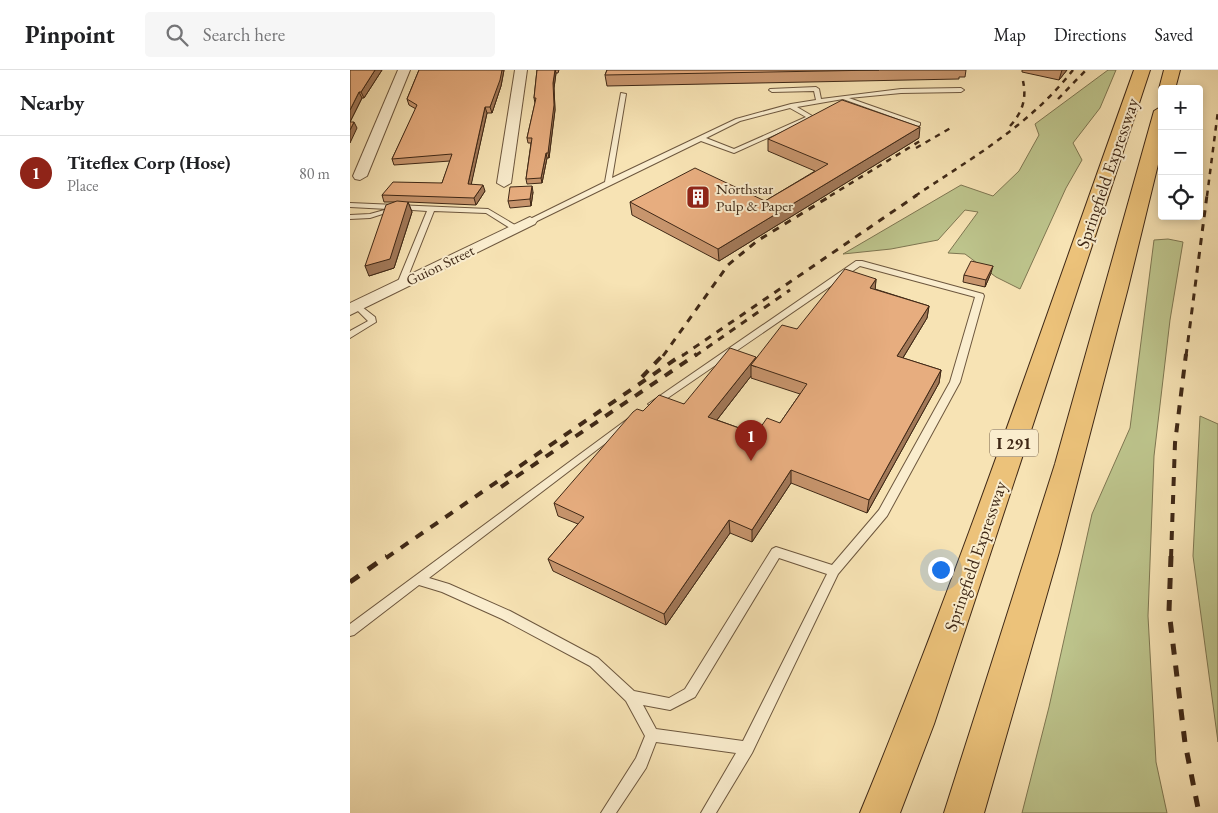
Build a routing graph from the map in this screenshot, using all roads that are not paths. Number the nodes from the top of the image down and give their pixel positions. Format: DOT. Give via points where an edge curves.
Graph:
graph roads {
  1 [pos="404,70"];
  2 [pos="521,70"];
  3 [pos="1142,70"];
  4 [pos="1172,70"];
  5 [pos="1168,85"];
  6 [pos="772,90"];
  7 [pos="962,90"];
  8 [pos="623,94"];
  9 [pos="843,97"];
  10 [pos="819,101"];
  11 [pos="791,106"];
  12 [pos="918,124"];
  13 [pos="1158,126"];
  14 [pos="700,138"];
  15 [pos="360,176"];
  16 [pos="504,183"];
  17 [pos="608,183"];
  18 [pos="350,205"];
  19 [pos="402,206"];
  20 [pos="432,208"];
  21 [pos="350,217"];
  22 [pos="530,221"];
  23 [pos="516,228"];
  24 [pos="401,284"];
  25 [pos="354,308"];
  26 [pos="350,335"];
  27 [pos="834,571"];
  28 [pos="418,580"];
  29 [pos="350,631"];
  30 [pos="631,697"];
  31 [pos="652,735"];
  32 [pos="747,748"];
  33 [pos="608,813"];
  34 [pos="708,813"];
  35 [pos="880,813"];
  36 [pos="964,813"];
  1 -- 15 [label="street"];
  2 -- 16 [label="street"];
  3 -- 35 [label="highway, Springfield Expressway / I 291" via="981,540 916,724"];
  4 -- 5 [label="highway"];
  6 -- 10 [label="lane" via="816,89"];
  7 -- 9 [label="lane" via="901,91"];
  8 -- 17 [label="lane"];
  9 -- 10 [label="lane"];
  9 -- 12 [label="lane"];
  10 -- 11 [label="lane"];
  11 -- 14 [label="lane" via="738,120"];
  11 -- 14 [label="lane" via="811,117 734,151"];
  13 -- 36 [label="highway, Springfield Expressway" via="1013,658"];
  14 -- 17 [label="lane"];
  17 -- 22 [label="lane"];
  18 -- 19 [label="lane"];
  19 -- 20 [label="lane"];
  19 -- 21 [label="lane" via="376,215"];
  20 -- 23 [label="lane" via="488,211"];
  20 -- 24 [label="lane"];
  22 -- 23 [label="street, Guion Street"];
  23 -- 24 [label="street, Guion Street"];
  24 -- 25 [label="street, Guion Street"];
  25 -- 26 [label="lane" via="368,314 372,322"];
  27 -- 28 [label="lane" via="883,513 955,382 980,296 858,263 580,456"];
  27 -- 30 [label="lane" via="776,552 690,693 670,704"];
  27 -- 32 [label="lane"];
  28 -- 29 [label="lane"];
  28 -- 30 [label="lane" via="445,588 506,615 594,662"];
  30 -- 31 [label="lane"];
  31 -- 32 [label="lane"];
  31 -- 33 [label="lane" via="641,763"];
  32 -- 34 [label="lane"];
}
